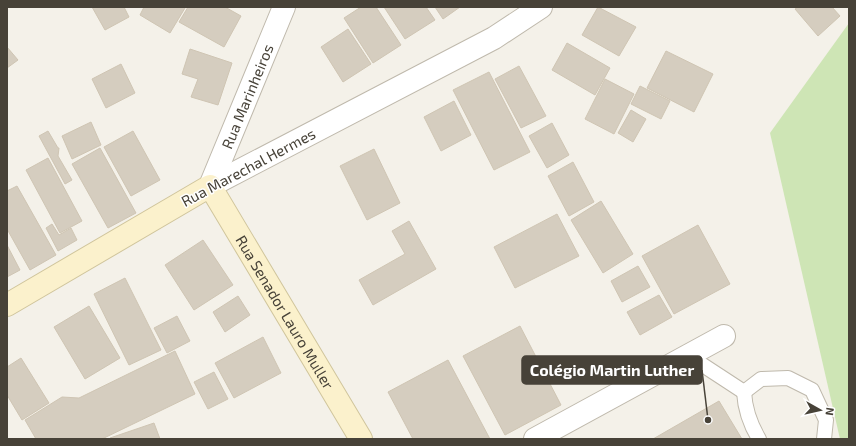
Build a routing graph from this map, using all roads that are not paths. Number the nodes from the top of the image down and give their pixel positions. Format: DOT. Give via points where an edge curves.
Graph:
graph roads {
  1 [pos="284,7"];
  2 [pos="541,7"];
  3 [pos="210,186"];
  4 [pos="7,305"];
  5 [pos="724,336"];
  6 [pos="689,356"];
  7 [pos="744,392"];
  8 [pos="361,439"];
  9 [pos="535,439"];
  10 [pos="759,439"];
  11 [pos="824,439"];
  1 -- 3 [label="street, Rua Marinheiros"];
  2 -- 3 [label="street, Rua Marechal Hermes" via="494,38"];
  3 -- 4 [label="street, Rua Marechal Hermes"];
  3 -- 8 [label="street, Rua Senador Lauro Muller"];
  5 -- 6 [label="street"];
  6 -- 7 [label="lane"];
  6 -- 9 [label="street"];
  7 -- 10 [label="lane" via="752,428"];
  7 -- 11 [label="lane" via="761,379 788,378 812,390 826,420"];
}
